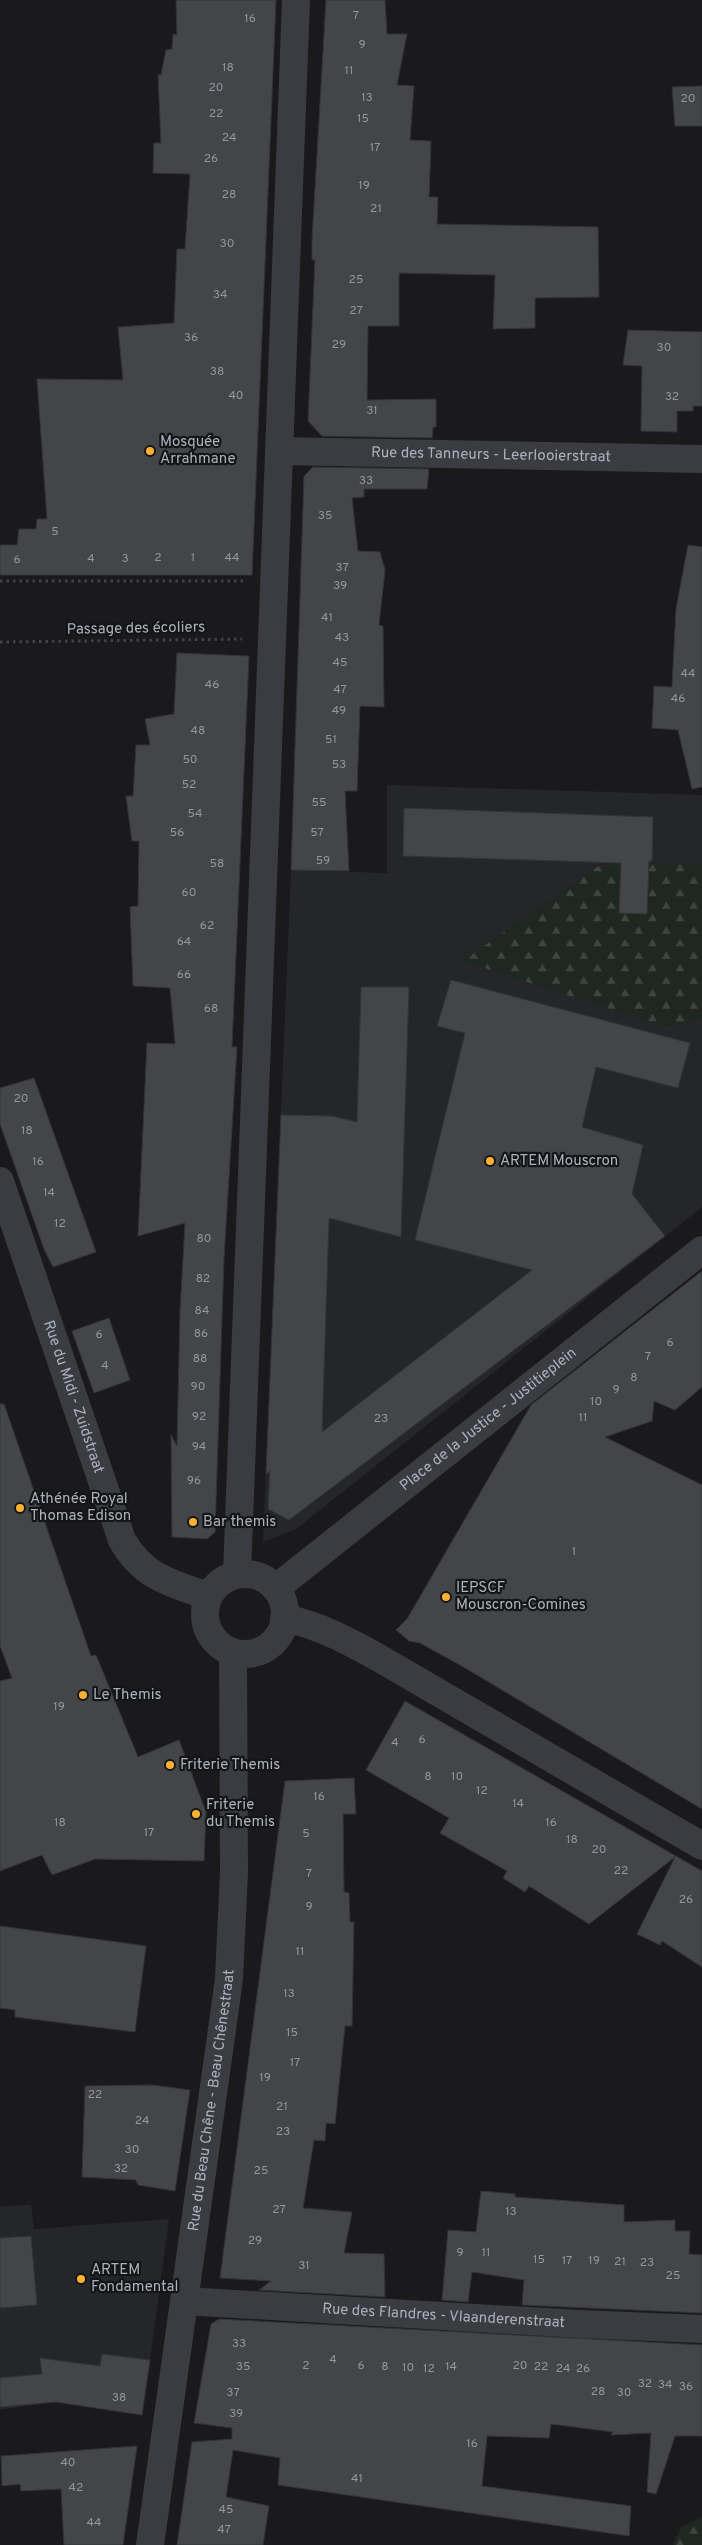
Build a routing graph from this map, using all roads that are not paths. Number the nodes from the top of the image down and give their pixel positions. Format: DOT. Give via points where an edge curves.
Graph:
graph roads {
  1 [pos="296,0"];
  2 [pos="280,451"];
  3 [pos="702,459"];
  4 [pos="0,1181"];
  5 [pos="702,1250"];
  6 [pos="237,1574"];
  7 [pos="276,1588"];
  8 [pos="208,1596"];
  9 [pos="284,1618"];
  10 [pos="232,1652"];
  11 [pos="702,1846"];
  12 [pos="184,2301"];
  13 [pos="702,2329"];
  14 [pos="150,2545"];
  1 -- 2 [label="street"];
  2 -- 3 [label="street, Rue des Tanneurs - Leerlooierstraat"];
  2 -- 6 [label="street"];
  4 -- 8 [label="street, Rue du Midi - Zuidstraat" via="122,1540 131,1556 150,1574"];
  5 -- 7 [label="street, Place de la Justice - Justitieplein"];
  6 -- 7 [label="street" via="262,1577"];
  6 -- 8 [label="street" via="223,1579"];
  7 -- 9 [label="street" via="283,1602"];
  8 -- 10 [label="street" via="204,1616 208,1630 215,1641"];
  9 -- 10 [label="street" via="280,1633 269,1645 256,1652"];
  9 -- 11 [label="street" via="310,1624 379,1658"];
  10 -- 12 [label="street, Rue du Beau Chêne - Beau Chênestraat" via="234,1870 228,1979"];
  12 -- 13 [label="street, Rue des Flandres - Vlaanderenstraat"];
  12 -- 14 [label="street, Rue du Beau Chêne - Beau Chênestraat"];
}
